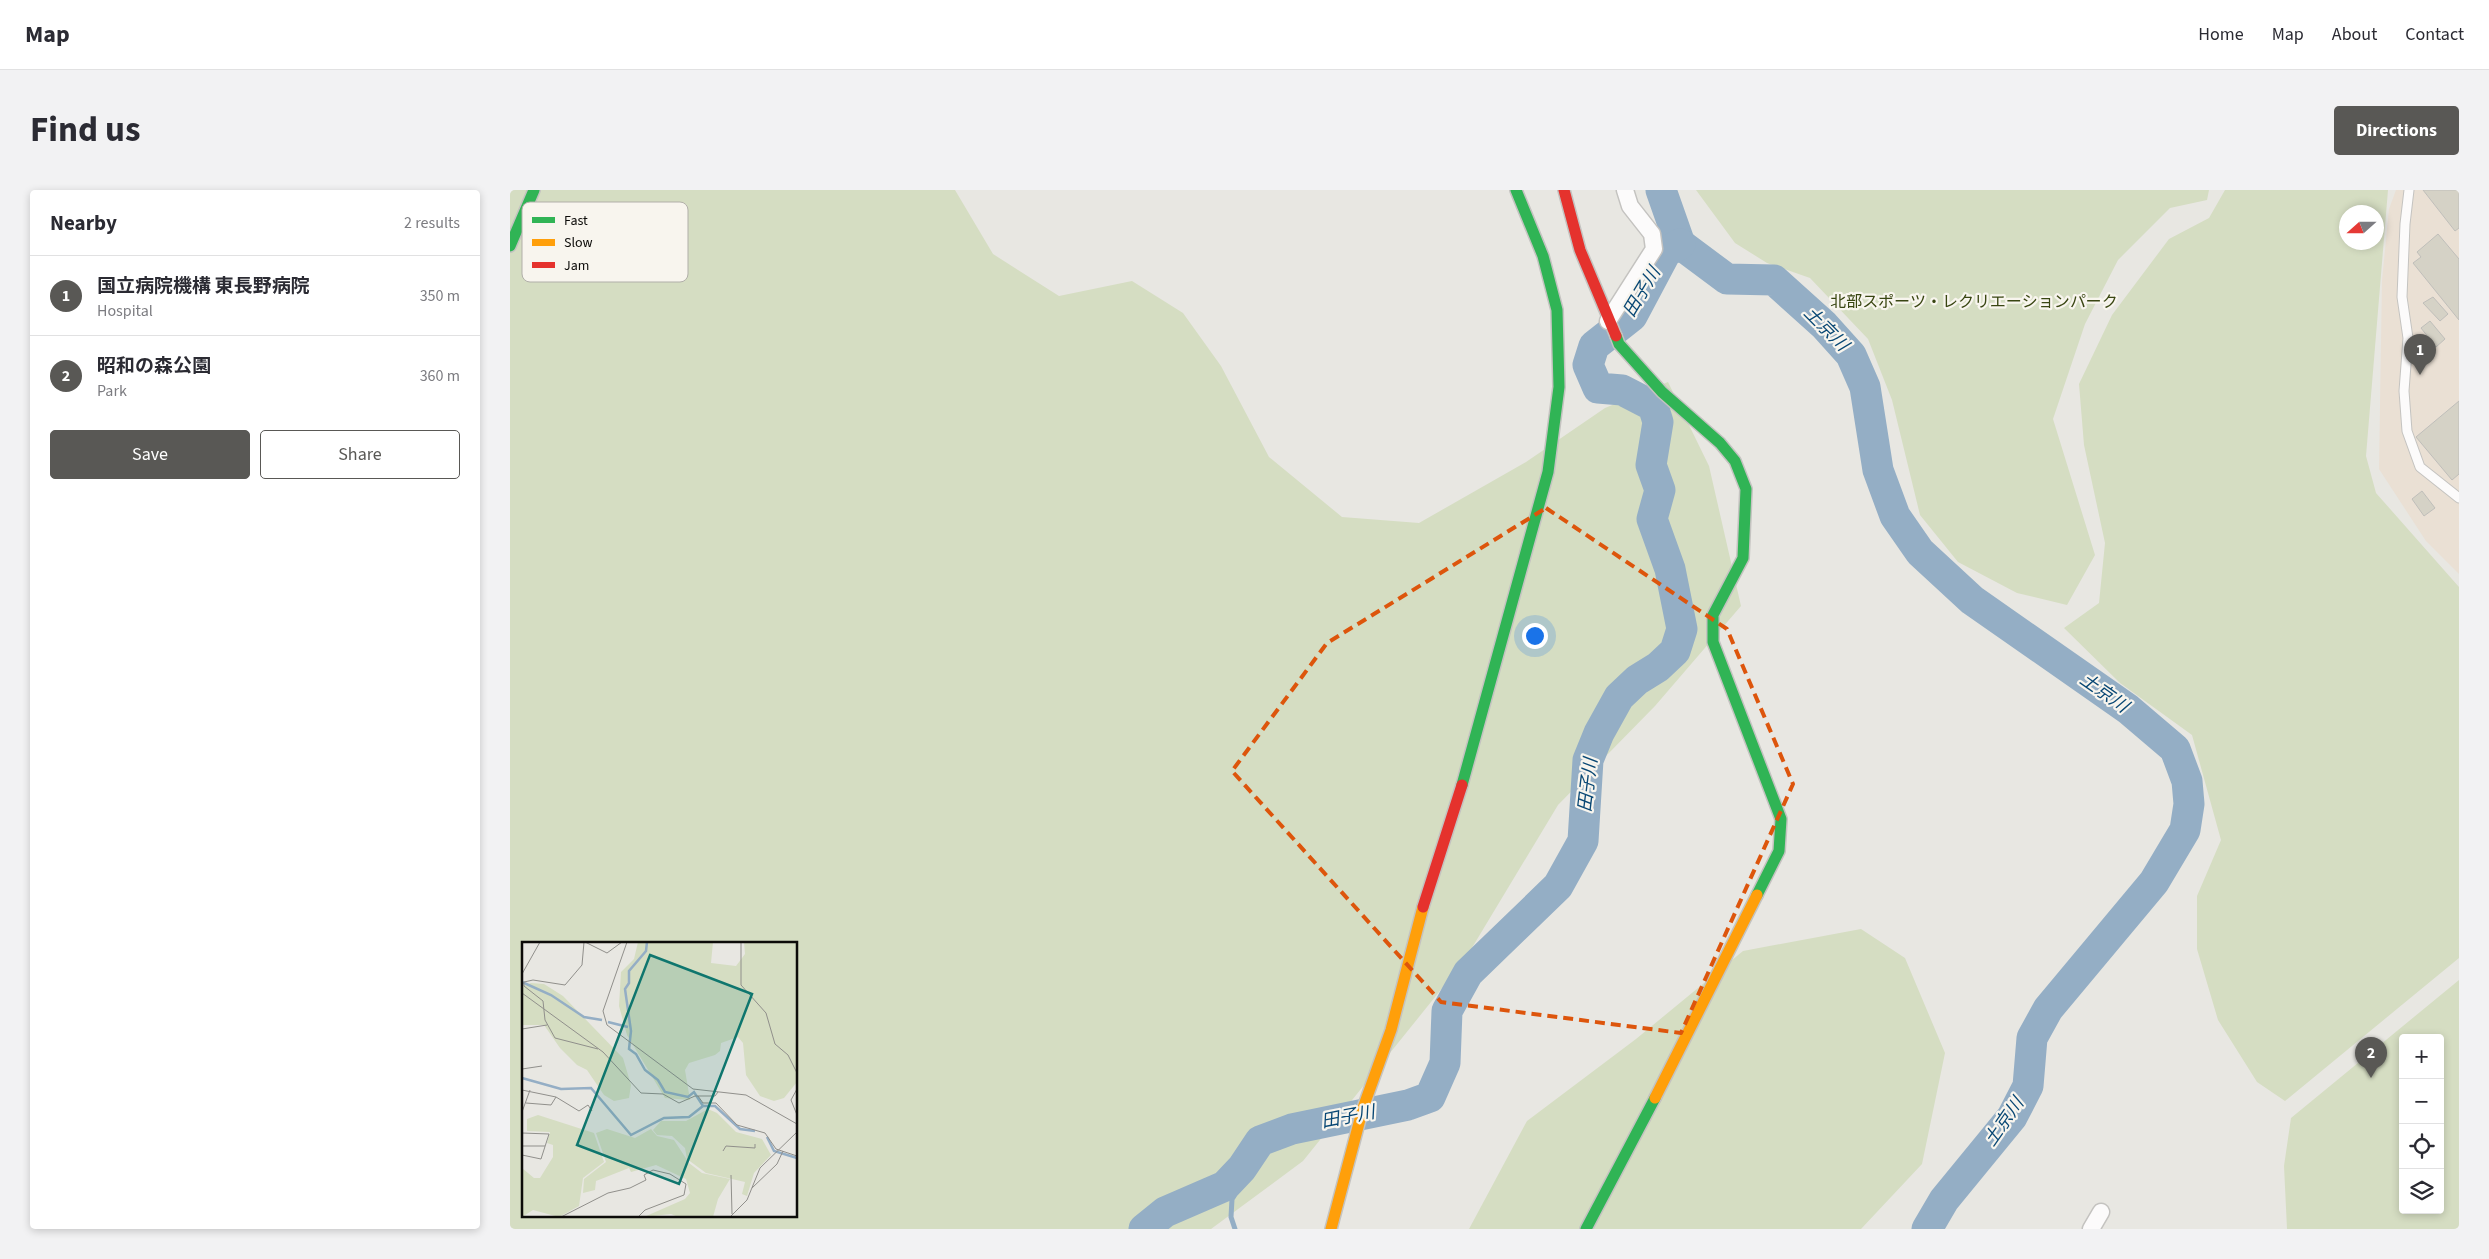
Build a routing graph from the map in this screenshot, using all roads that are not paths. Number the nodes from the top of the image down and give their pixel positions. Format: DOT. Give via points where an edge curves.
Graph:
graph roads {
  1 [pos="534,190"];
  2 [pos="1516,190"];
  3 [pos="1564,190"];
  4 [pos="1624,190"];
  5 [pos="2409,190"];
  6 [pos="529,202"];
  7 [pos="522,218"];
  8 [pos="510,246"];
  9 [pos="1609,323"];
  10 [pos="2459,498"];
  11 [pos="2101,1212"];
  12 [pos="1331,1229"];
  13 [pos="1586,1229"];
  14 [pos="2091,1229"];
  1 -- 6 [label="street"];
  2 -- 12 [label="street" via="1543,256 1557,310 1559,388 1548,472 1463,782 1423,907 1391,1030 1363,1108"];
  3 -- 9 [label="street" via="1580,250"];
  4 -- 9 [label="street" via="1630,206 1652,234 1654,249"];
  5 -- 10 [label="lane" via="2402,297 2408,338 2404,391 2407,431 2420,467"];
  7 -- 8 [label="street"];
  9 -- 13 [label="street" via="1619,344 1662,392 1720,443 1735,462 1746,489 1743,558 1713,616 1712,634 1780,819 1780,841 1779,850"];
  11 -- 14 [label="street"];
}
